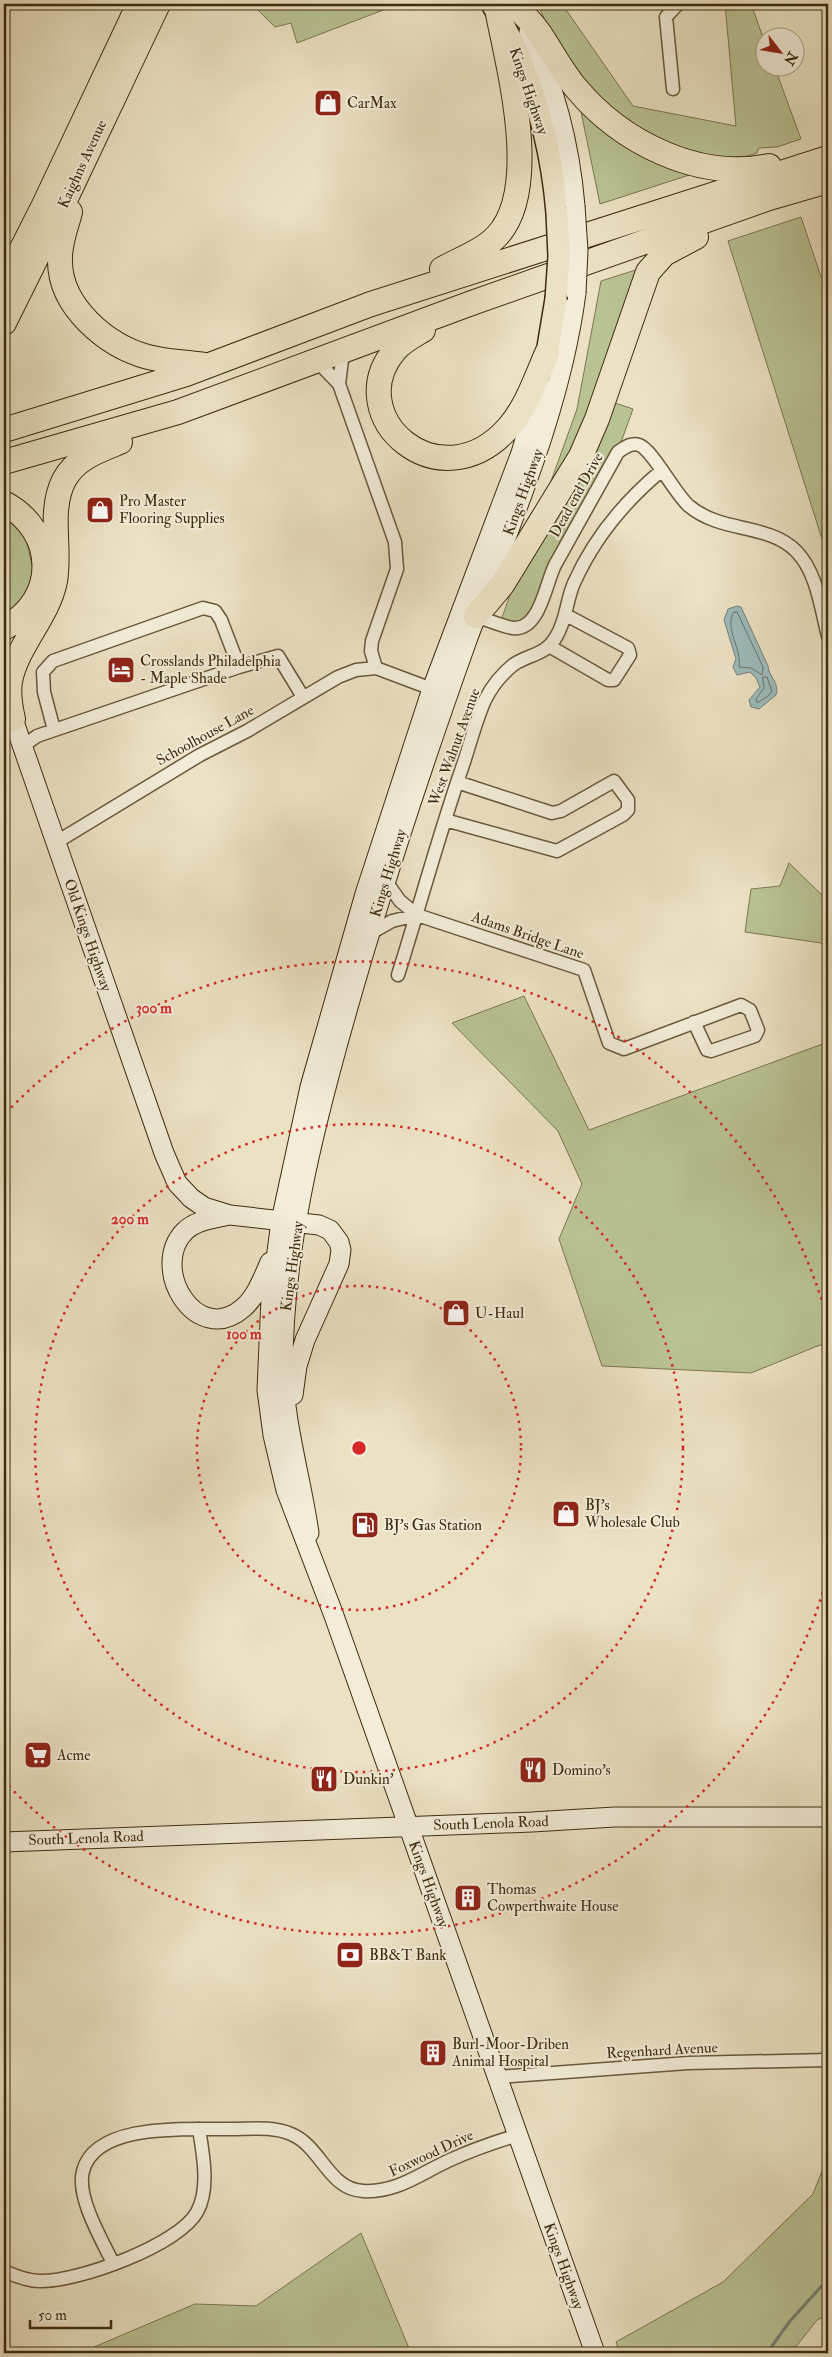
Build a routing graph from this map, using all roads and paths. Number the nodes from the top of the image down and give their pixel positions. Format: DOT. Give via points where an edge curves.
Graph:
graph roads {
  1 [pos="120,4"];
  2 [pos="139,4"];
  3 [pos="158,4"];
  4 [pos="678,4"];
  5 [pos="505,7"];
  6 [pos="111,63"];
  7 [pos="673,89"];
  8 [pos="828,148"];
  9 [pos="828,158"];
  10 [pos="828,181"];
  11 [pos="804,189"];
  12 [pos="67,196"];
  13 [pos="44,205"];
  14 [pos="4,256"];
  15 [pos="4,284"];
  16 [pos="566,296"];
  17 [pos="371,304"];
  18 [pos="470,304"];
  19 [pos="4,323"];
  20 [pos="343,352"];
  21 [pos="548,353"];
  22 [pos="317,362"];
  23 [pos="210,366"];
  24 [pos="339,384"];
  25 [pos="178,412"];
  26 [pos="4,430"];
  27 [pos="4,462"];
  28 [pos="661,471"];
  29 [pos="4,503"];
  30 [pos="42,615"];
  31 [pos="566,615"];
  32 [pos="476,616"];
  33 [pos="4,628"];
  34 [pos="828,636"];
  35 [pos="4,641"];
  36 [pos="549,646"];
  37 [pos="238,666"];
  38 [pos="376,668"];
  39 [pos="432,689"];
  40 [pos="303,697"];
  41 [pos="8,711"];
  42 [pos="54,730"];
  43 [pos="22,747"];
  44 [pos="457,782"];
  45 [pos="445,820"];
  46 [pos="56,843"];
  47 [pos="385,880"];
  48 [pos="417,915"];
  49 [pos="369,934"];
  50 [pos="398,974"];
  51 [pos="694,1022"];
  52 [pos="230,1214"];
  53 [pos="290,1221"];
  54 [pos="277,1248"];
  55 [pos="288,1426"];
  56 [pos="312,1557"];
  57 [pos="828,1817"];
  58 [pos="408,1826"];
  59 [pos="4,1842"];
  60 [pos="828,2060"];
  61 [pos="497,2077"];
  62 [pos="199,2129"];
  63 [pos="518,2135"];
  64 [pos="113,2263"];
  65 [pos="4,2271"];
  66 [pos="595,2353"];
  1 -- 6 [label="highway" via="111,38"];
  2 -- 6 [label="highway, Kaighns Avenue"];
  3 -- 12 [label="highway, Kaighns Avenue"];
  4 -- 7 [label="street" via="666,17"];
  5 -- 8 [label="highway" via="539,32 568,78 585,98 621,129 659,150 699,165 740,169 774,165"];
  5 -- 16 [label="main road, Kings Highway, bridge" via="566,210 559,256"];
  5 -- 17 [label="highway" via="518,128 518,172 507,221 497,236 480,249"];
  6 -- 13 [label="highway, Kaighns Avenue"];
  9 -- 17 [label="highway"];
  10 -- 11 [label="highway"];
  11 -- 18 [label="highway" via="769,198"];
  11 -- 32 [label="highway" via="773,206 681,244 652,266 644,278 597,419 580,456 502,585"];
  12 -- 19 [label="highway, Kaighns Avenue"];
  12 -- 23 [label="highway" via="70,213 60,270 65,288 81,313 104,335 137,353"];
  13 -- 14 [label="highway"];
  13 -- 15 [label="highway, Kaighns Avenue"];
  16 -- 21 [label="main road, Kings Highway"];
  16 -- 32 [label="main road, Kings Highway" via="568,345 548,422"];
  17 -- 23 [label="highway"];
  18 -- 20 [label="highway"];
  18 -- 21 [label="highway" via="402,343 386,364 380,391 383,411 396,435 410,447 424,455 452,459 490,444 509,427 522,408"];
  20 -- 22 [label="highway"];
  20 -- 24 [label="street"];
  21 -- 39 [label="main road, Kings Highway" via="539,396 521,453"];
  22 -- 24 [label="street"];
  22 -- 25 [label="highway"];
  23 -- 26 [label="highway"];
  24 -- 38 [label="street" via="396,549 396,570 372,641"];
  25 -- 27 [label="highway"];
  25 -- 30 [label="highway" via="155,428 87,456 68,473 56,506 55,580"];
  28 -- 31 [label="street, West Walnut Avenue" via="620,510 597,540 573,585"];
  28 -- 32 [label="street, Dead end Drive" via="648,451 639,445 628,445 618,452 551,572 536,615 529,623 515,628"];
  28 -- 34 [label="street, Dead end Drive" via="680,498 702,517 780,538 797,552 811,575"];
  29 -- 33 [label="highway" via="30,525 40,541 45,559 37,596 20,617"];
  30 -- 35 [label="highway"];
  30 -- 41 [label="highway" via="12,673"];
  31 -- 36 [label="street, West Walnut Avenue"];
  31 -- 36 [label="street" via="628,648 630,655 614,680 608,680"];
  32 -- 47 [label="main road, Kings Highway"];
  36 -- 44 [label="street, West Walnut Avenue" via="514,665 497,681 485,700"];
  37 -- 40 [label="street" via="278,656"];
  37 -- 42 [label="street"];
  37 -- 42 [label="street" via="221,620 215,611 203,608 53,661 43,672 44,692"];
  38 -- 39 [label="street"];
  38 -- 40 [label="street, Schoolhouse Lane" via="356,670"];
  39 -- 53 [label="main road, Kings Highway" via="342,968 304,1111"];
  40 -- 46 [label="street, Schoolhouse Lane"];
  41 -- 43 [label="main road, Old Kings Highway"];
  42 -- 43 [label="street" via="37,736"];
  43 -- 46 [label="main road, Old Kings Highway"];
  44 -- 45 [label="street, West Walnut Avenue"];
  44 -- 45 [label="street" via="552,813 614,781 628,800 628,810 557,851"];
  45 -- 48 [label="street, West Walnut Avenue"];
  46 -- 52 [label="main road, Old Kings Highway" via="173,1175 197,1203"];
  47 -- 48 [label="street, Adams Bridge Lane"];
  47 -- 49 [label="main road, Kings Highway"];
  48 -- 49 [label="street" via="392,921"];
  48 -- 50 [label="street, West Walnut Avenue"];
  48 -- 51 [label="street, Adams Bridge Lane" via="584,970 609,1043 616,1046 624,1049"];
  49 -- 53 [label="main road, Kings Highway"];
  51 -- 51 [label="street, Adams Bridge Lane" via="741,1004 750,1010 758,1030 754,1036 711,1051 707,1050"];
  52 -- 53 [label="main road, Old Kings Highway"];
  52 -- 54 [label="main road" via="190,1227 176,1247 173,1267 176,1286 183,1300 195,1312 220,1318 241,1310 257,1289"];
  53 -- 54 [label="main road"];
  53 -- 55 [label="main road, Kings Highway" via="283,1372"];
  53 -- 55 [label="main road, Old Kings Highway" via="320,1225 330,1230 339,1242 341,1257 304,1340"];
  54 -- 56 [label="main road, Kings Highway" via="267,1390 273,1435 286,1490"];
  55 -- 56 [label="main road, Kings Highway"];
  56 -- 58 [label="main road, Kings Highway"];
  57 -- 58 [label="main road, South Lenola Road" via="615,1817"];
  58 -- 59 [label="main road, South Lenola Road"];
  58 -- 61 [label="main road, Kings Highway"];
  60 -- 61 [label="street, Regenhard Avenue" via="688,2063"];
  61 -- 63 [label="main road, Kings Highway"];
  62 -- 63 [label="street, Foxwood Drive" via="267,2129 291,2134 311,2148 343,2184 353,2190 364,2191 398,2187 452,2159"];
  62 -- 64 [label="street" via="204,2190 198,2212 171,2238"];
  62 -- 64 [label="street, Foxwood Drive" via="131,2134 112,2140 91,2156 83,2170 84,2189 95,2225"];
  63 -- 66 [label="main road, Kings Highway"];
  64 -- 65 [label="street" via="52,2281 27,2280"];
}
